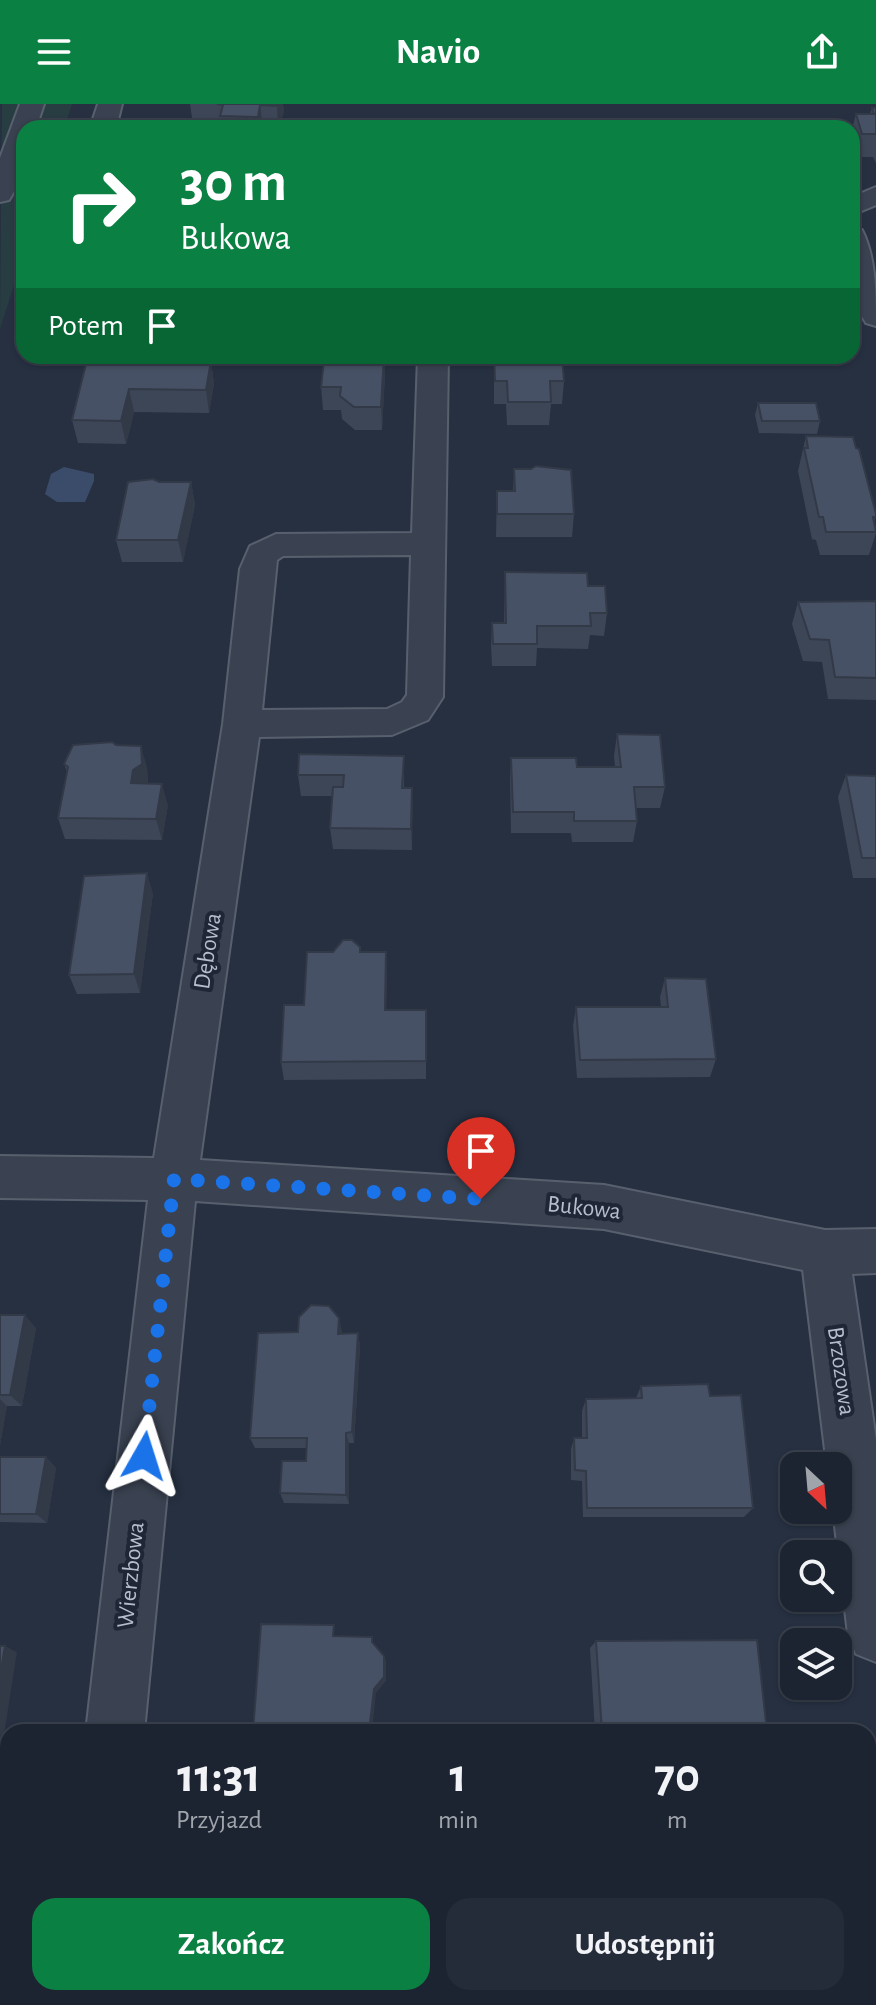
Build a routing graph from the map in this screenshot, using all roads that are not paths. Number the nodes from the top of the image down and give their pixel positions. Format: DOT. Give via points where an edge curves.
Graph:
graph roads {
  1 [pos="16,149"];
  2 [pos="0,194"];
  3 [pos="860,260"];
  4 [pos="874,302"];
  5 [pos="433,364"];
  6 [pos="428,544"];
  7 [pos="242,724"];
  8 [pos="0,1177"];
  9 [pos="174,1179"];
  10 [pos="876,1238"];
  11 [pos="876,1251"];
  12 [pos="825,1252"];
  13 [pos="876,1634"];
  14 [pos="116,1724"];
  1 -- 2 [label="street"];
  3 -- 4 [label="street"];
  5 -- 6 [label="street"];
  6 -- 7 [label="street, Dębowa" via="302,543 267,549 257,569"];
  6 -- 7 [label="street" via="427,681 425,697 415,711 392,722"];
  7 -- 9 [label="street, Dębowa"];
  8 -- 9 [label="street, Bukowa"];
  9 -- 12 [label="street, Bukowa" via="604,1207"];
  9 -- 14 [label="street, Wierzbowa"];
  10 -- 12 [label="street"];
  11 -- 12 [label="street, Bukowa"];
  12 -- 13 [label="street, Brzozowa"];
}
